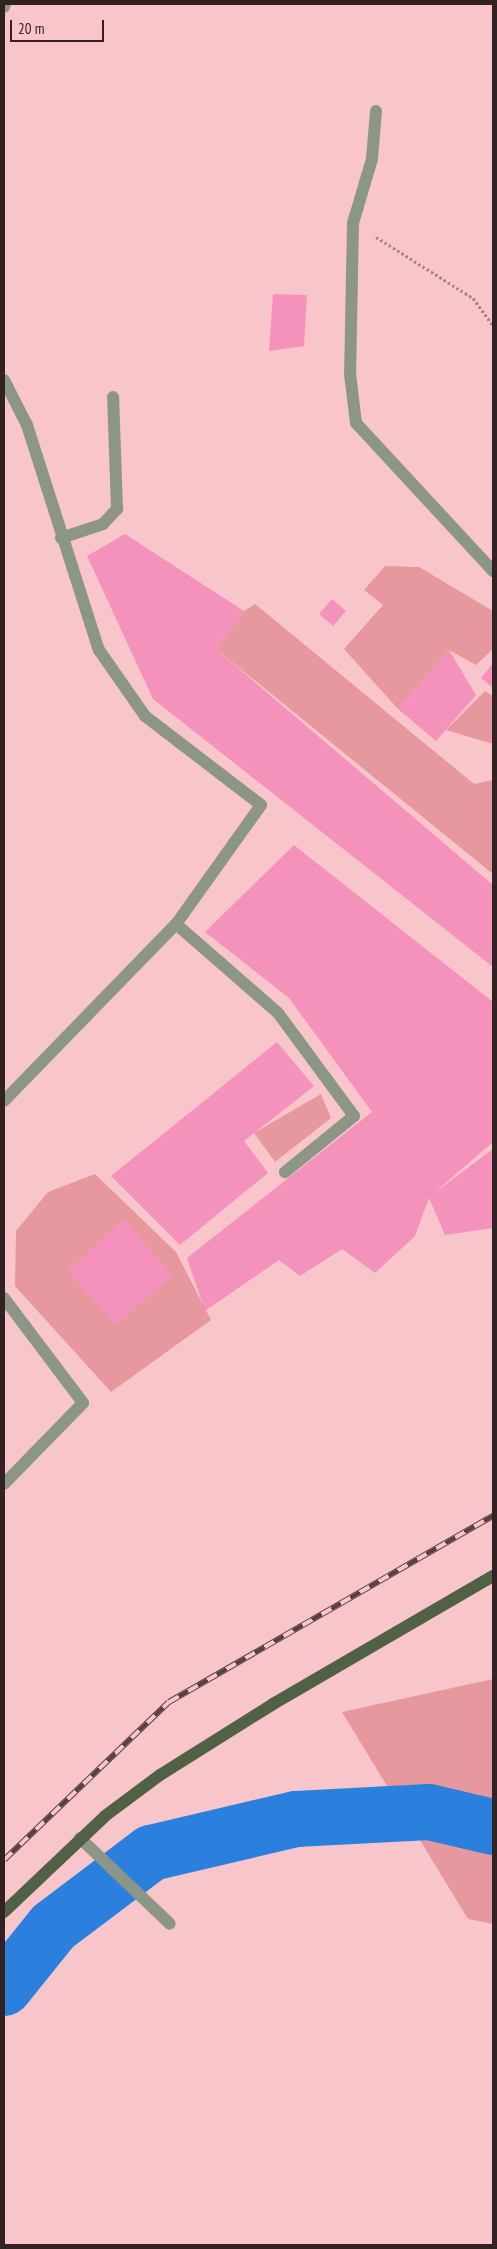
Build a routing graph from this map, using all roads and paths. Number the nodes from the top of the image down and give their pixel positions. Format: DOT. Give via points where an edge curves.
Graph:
graph roads {
  1 [pos="376,111"];
  2 [pos="353,223"];
  3 [pos="493,326"];
  4 [pos="4,380"];
  5 [pos="112,397"];
  6 [pos="61,538"];
  7 [pos="493,571"];
  8 [pos="176,924"];
  9 [pos="4,1101"];
  10 [pos="285,1172"];
  11 [pos="4,1298"];
  12 [pos="4,1484"];
  13 [pos="493,1576"];
  14 [pos="80,1838"];
  15 [pos="4,1912"];
  16 [pos="170,1924"];
  1 -- 2 [label="street" via="372,159"];
  2 -- 3 [label="path" via="473,298"];
  2 -- 7 [label="street" via="350,374 356,423"];
  4 -- 6 [label="street" via="26,425"];
  5 -- 6 [label="street" via="116,509 103,524"];
  6 -- 8 [label="street" via="99,650 145,716 261,805"];
  8 -- 9 [label="street"];
  8 -- 10 [label="street" via="278,1013 354,1116"];
  11 -- 12 [label="street" via="83,1403"];
  13 -- 14 [label="main road" via="281,1699 160,1775"];
  14 -- 15 [label="main road"];
  14 -- 16 [label="street"];
}
